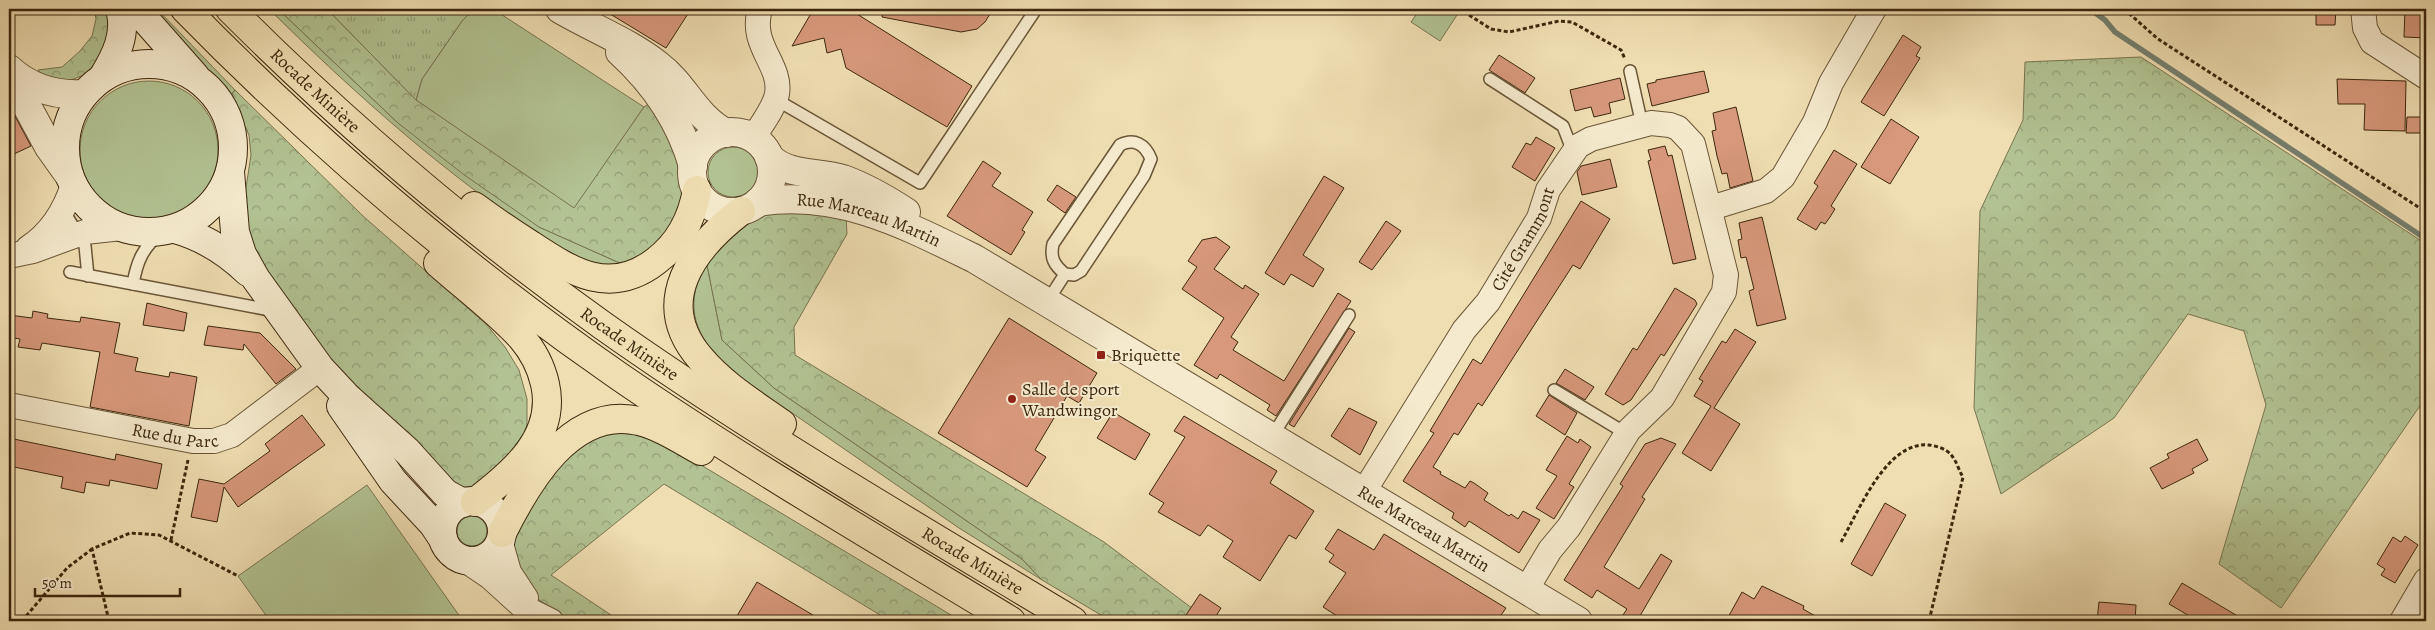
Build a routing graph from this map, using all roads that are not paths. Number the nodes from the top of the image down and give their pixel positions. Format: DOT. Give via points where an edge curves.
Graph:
graph roads {
  1 [pos="120,9"];
  2 [pos="136,9"];
  3 [pos="185,9"];
  4 [pos="230,9"];
  5 [pos="760,9"];
  6 [pos="1036,9"];
  7 [pos="1874,9"];
  8 [pos="2364,9"];
  9 [pos="567,13"];
  10 [pos="9,69"];
  11 [pos="1630,71"];
  12 [pos="249,72"];
  13 [pos="9,74"];
  14 [pos="2426,77"];
  15 [pos="1490,79"];
  16 [pos="200,81"];
  17 [pos="94,86"];
  18 [pos="775,99"];
  19 [pos="1642,125"];
  20 [pos="356,129"];
  21 [pos="726,133"];
  22 [pos="761,148"];
  23 [pos="1573,152"];
  24 [pos="230,172"];
  25 [pos="695,178"];
  26 [pos="71,180"];
  27 [pos="750,207"];
  28 [pos="1710,208"];
  29 [pos="63,210"];
  30 [pos="122,228"];
  31 [pos="168,230"];
  32 [pos="78,234"];
  33 [pos="12,256"];
  34 [pos="975,259"];
  35 [pos="70,272"];
  36 [pos="1065,274"];
  37 [pos="88,276"];
  38 [pos="256,279"];
  39 [pos="133,284"];
  40 [pos="1047,302"];
  41 [pos="279,312"];
  42 [pos="1349,315"];
  43 [pos="320,368"];
  44 [pos="1554,390"];
  45 [pos="9,405"];
  46 [pos="1627,434"];
  47 [pos="1271,438"];
  48 [pos="1363,493"];
  49 [pos="469,502"];
  50 [pos="501,537"];
  51 [pos="443,539"];
  52 [pos="960,553"];
  53 [pos="465,560"];
  54 [pos="2426,580"];
  55 [pos="947,582"];
  56 [pos="1526,590"];
  57 [pos="551,621"];
  58 [pos="1011,621"];
  59 [pos="1073,621"];
  60 [pos="1578,621"];
  61 [pos="2402,621"];
  1 -- 17 [label="street" via="122,32 116,54"];
  2 -- 16 [label="street"];
  3 -- 12 [label="highway, Rocade Minière"];
  4 -- 20 [label="highway, Rocade Minière"];
  5 -- 18 [label="street" via="758,35 776,80"];
  6 -- 18 [label="lane" via="920,183"];
  7 -- 28 [label="street" via="1831,83 1815,122 1783,177 1766,191"];
  8 -- 14 [label="street" via="2365,28 2372,42"];
  9 -- 21 [label="street, Rue Marceau Martin" via="659,65 698,113"];
  9 -- 25 [label="street, Rue Marceau Martin" via="622,54 658,93 680,128"];
  10 -- 17 [label="street" via="26,82 48,91 68,94"];
  11 -- 19 [label="lane"];
  12 -- 49 [label="highway" via="326,162 505,321 534,356 542,375 547,402 543,427 522,461"];
  12 -- 55 [label="highway, Rocade Minière" via="400,209 521,305 682,418"];
  13 -- 26 [label="street"];
  15 -- 23 [label="lane" via="1562,126"];
  16 -- 17 [label="street" via="172,67 152,64 132,66"];
  16 -- 24 [label="street" via="219,101 231,126 233,154"];
  17 -- 26 [label="street" via="74,110 67,128 65,156"];
  18 -- 22 [label="street"];
  19 -- 23 [label="street, Cité Grammont" via="1591,138"];
  19 -- 28 [label="street, Cité Grammont" via="1670,125 1691,139"];
  20 -- 25 [label="highway" via="418,165 546,255 592,278 632,275 663,256 689,221"];
  20 -- 52 [label="highway, Rocade Minière" via="482,235 609,329 763,432"];
  21 -- 22 [label="street, Rue Marceau Martin" via="737,132"];
  21 -- 25 [label="street" via="714,136 696,154"];
  22 -- 27 [label="street" via="772,169 771,182 766,193"];
  22 -- 34 [label="street, Rue Marceau Martin" via="777,164 791,170 840,178 872,192 934,229"];
  23 -- 48 [label="street, Cité Grammont" via="1548,190 1539,218 1488,302 1456,341"];
  24 -- 31 [label="street" via="213,204 192,222"];
  24 -- 38 [label="street" via="235,232 242,254"];
  25 -- 27 [label="street, Rue Marceau Martin" via="704,200 718,209 730,212"];
  26 -- 29 [label="street"];
  26 -- 30 [label="street" via="83,201 97,214"];
  27 -- 34 [label="street, Rue Marceau Martin" via="800,199 851,206 896,221"];
  27 -- 52 [label="highway" via="701,246 685,272 680,310 693,350 722,379 756,405"];
  28 -- 46 [label="street, Cité Grammont" via="1726,275 1722,299 1662,398"];
  29 -- 32 [label="lane"];
  29 -- 33 [label="street" via="41,239"];
  30 -- 31 [label="street" via="138,232"];
  30 -- 32 [label="street"];
  31 -- 38 [label="street" via="194,234 214,244"];
  31 -- 39 [label="lane" via="142,251"];
  32 -- 33 [label="street"];
  32 -- 37 [label="lane" via="87,251"];
  34 -- 40 [label="street, Rue Marceau Martin"];
  35 -- 37 [label="lane"];
  36 -- 36 [label="lane" via="1081,271 1144,176 1151,159 1147,150 1136,142 1120,145 1054,244 1051,254 1055,265"];
  36 -- 40 [label="lane"];
  37 -- 39 [label="lane"];
  38 -- 41 [label="street"];
  39 -- 41 [label="lane"];
  40 -- 47 [label="street, Rue Marceau Martin"];
  41 -- 43 [label="street"];
  42 -- 47 [label="lane"];
  43 -- 45 [label="street, Rue du Parc" via="232,435 214,441 193,441"];
  43 -- 49 [label="street" via="360,410 412,456 445,493"];
  43 -- 51 [label="street" via="377,459"];
  44 -- 46 [label="lane"];
  46 -- 56 [label="street, Cité Grammont"];
  47 -- 48 [label="street, Rue Marceau Martin"];
  48 -- 56 [label="street, Rue Marceau Martin"];
  49 -- 50 [label="street" via="488,506 495,512 500,520"];
  49 -- 51 [label="street" via="454,508 444,519"];
  50 -- 53 [label="street" via="487,557 478,561"];
  50 -- 55 [label="highway" via="524,495 556,450 597,423 623,419 639,421 674,435 836,533"];
  50 -- 57 [label="street" via="505,562 514,581 527,599"];
  51 -- 53 [label="street" via="449,551"];
  52 -- 59 [label="highway, Rocade Minière"];
  53 -- 57 [label="street" via="524,607"];
  54 -- 61 [label="street"];
  55 -- 58 [label="highway, Rocade Minière"];
  56 -- 60 [label="street, Rue Marceau Martin"];
}
